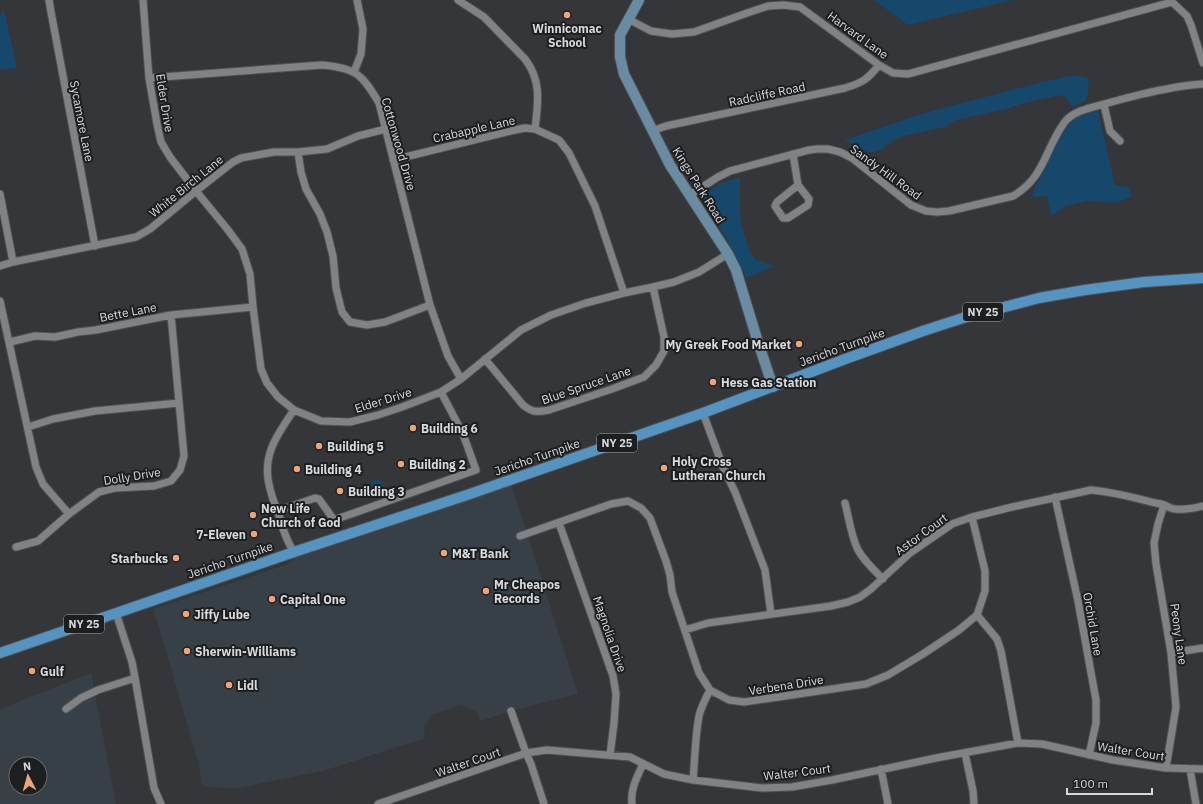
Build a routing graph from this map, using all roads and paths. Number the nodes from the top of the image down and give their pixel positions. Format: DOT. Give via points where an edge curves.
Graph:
graph roads {
  1 [pos="49,0"];
  2 [pos="143,0"];
  3 [pos="357,0"];
  4 [pos="458,0"];
  5 [pos="639,0"];
  6 [pos="805,0"];
  7 [pos="1172,1"];
  8 [pos="800,7"];
  9 [pos="628,19"];
  10 [pos="1203,64"];
  11 [pos="879,65"];
  12 [pos="354,72"];
  13 [pos="149,78"];
  14 [pos="1203,84"];
  15 [pos="1104,104"];
  16 [pos="386,129"];
  17 [pos="536,129"];
  18 [pos="652,131"];
  19 [pos="1120,141"];
  20 [pos="298,152"];
  21 [pos="793,154"];
  22 [pos="394,160"];
  23 [pos="798,185"];
  24 [pos="196,190"];
  25 [pos="0,194"];
  26 [pos="690,196"];
  27 [pos="94,246"];
  28 [pos="728,254"];
  29 [pos="12,262"];
  30 [pos="0,266"];
  31 [pos="1203,278"];
  32 [pos="653,287"];
  33 [pos="624,293"];
  34 [pos="0,301"];
  35 [pos="430,305"];
  36 [pos="252,307"];
  37 [pos="171,315"];
  38 [pos="10,342"];
  39 [pos="485,359"];
  40 [pos="461,379"];
  41 [pos="772,387"];
  42 [pos="441,392"];
  43 [pos="179,403"];
  44 [pos="294,410"];
  45 [pos="703,413"];
  46 [pos="28,427"];
  47 [pos="1056,497"];
  48 [pos="845,503"];
  49 [pos="1164,505"];
  50 [pos="1203,506"];
  51 [pos="277,510"];
  52 [pos="69,514"];
  53 [pos="972,517"];
  54 [pos="559,523"];
  55 [pos="520,536"];
  56 [pos="16,547"];
  57 [pos="294,552"];
  58 [pos="883,579"];
  59 [pos="116,613"];
  60 [pos="771,614"];
  61 [pos="977,615"];
  62 [pos="685,630"];
  63 [pos="1203,648"];
  64 [pos="0,653"];
  65 [pos="1171,653"];
  66 [pos="135,678"];
  67 [pos="710,690"];
  68 [pos="66,709"];
  69 [pos="511,711"];
  70 [pos="1018,743"];
  71 [pos="526,753"];
  72 [pos="965,753"];
  73 [pos="610,755"];
  74 [pos="1089,755"];
  75 [pos="643,764"];
  76 [pos="1166,768"];
  77 [pos="881,769"];
  78 [pos="1190,769"];
  79 [pos="1203,770"];
  80 [pos="693,780"];
  81 [pos="161,804"];
  82 [pos="378,804"];
  83 [pos="544,804"];
  84 [pos="632,804"];
  85 [pos="888,804"];
  86 [pos="974,804"];
  87 [pos="1196,804"];
  1 -- 27 [label="street, Sycamore Lane"];
  2 -- 13 [label="street, Elder Drive"];
  3 -- 12 [label="street" via="362,29 361,54"];
  4 -- 17 [label="street" via="484,17 530,66 536,78 538,93"];
  5 -- 9 [label="street, Kings Park Road"];
  6 -- 8 [label="street"];
  7 -- 10 [label="street" via="1192,25"];
  7 -- 11 [label="street, Harvard Lane" via="908,74 893,73"];
  8 -- 9 [label="street" via="768,6 694,32 672,34 651,31"];
  8 -- 11 [label="street, Harvard Lane"];
  9 -- 18 [label="street, Kings Park Road" via="620,35 620,57 624,74"];
  11 -- 18 [label="street, Radcliffe Road" via="860,84"];
  12 -- 13 [label="street, Cottonwood Drive" via="339,66 322,65"];
  12 -- 16 [label="street, Cottonwood Drive" via="379,102"];
  13 -- 24 [label="street, Elder Drive" via="161,142"];
  14 -- 15 [label="street, Sandy Hill Road" via="1167,88"];
  15 -- 19 [label="street" via="1110,131"];
  15 -- 21 [label="street, Sandy Hill Road" via="1076,113 1065,121 1037,174 1021,191 1013,196 949,211 926,211 911,205 852,158 840,152 817,148"];
  16 -- 20 [label="street, White Birch Lane" via="358,136 327,149"];
  16 -- 22 [label="street, Cottonwood Drive"];
  17 -- 22 [label="street, Crabapple Lane" via="515,130"];
  17 -- 33 [label="street, Crabapple Lane" via="559,140 569,153 595,206"];
  18 -- 26 [label="street, Kings Park Road"];
  20 -- 24 [label="street, White Birch Lane" via="274,152 241,158"];
  20 -- 35 [label="street" via="306,189 327,232 342,312 350,322 367,325 385,322"];
  21 -- 23 [label="street"];
  21 -- 26 [label="street, Sandy Hill Road" via="730,171"];
  22 -- 35 [label="street, Cottonwood Drive"];
  23 -- 23 [label="street" via="778,200 775,206 783,218 788,218 808,205 810,199"];
  24 -- 27 [label="street, White Birch Lane" via="150,229 136,236"];
  24 -- 36 [label="street, Elder Drive" via="242,249 250,274"];
  25 -- 29 [label="street"];
  26 -- 28 [label="street, Kings Park Road"];
  27 -- 29 [label="street, White Birch Lane"];
  28 -- 32 [label="street, Elder Drive" via="699,272"];
  28 -- 41 [label="street, Kings Park Road" via="736,270"];
  29 -- 30 [label="street, White Birch Lane"];
  31 -- 41 [label="main road, Jericho Turnpike / NY 25" via="1108,286 1000,308 924,331"];
  32 -- 33 [label="street, Elder Drive"];
  32 -- 39 [label="street, Blue Spruce Lane" via="664,337 664,351 656,366 644,376 539,412 530,411 523,405"];
  33 -- 39 [label="street, Elder Drive" via="551,315 521,330"];
  34 -- 38 [label="street"];
  35 -- 40 [label="street, Cottonwood Drive" via="448,356"];
  36 -- 37 [label="street, Bette Lane"];
  36 -- 44 [label="street, Elder Drive" via="261,369 267,383 278,397"];
  37 -- 38 [label="street, Bette Lane" via="55,337 35,336"];
  37 -- 43 [label="street, Dolly Drive"];
  38 -- 46 [label="street"];
  39 -- 40 [label="street, Elder Drive"];
  40 -- 42 [label="street, Elder Drive"];
  41 -- 45 [label="main road, Jericho Turnpike / NY 25"];
  42 -- 44 [label="street, Elder Drive" via="390,411 350,422 321,421"];
  42 -- 51 [label="street" via="463,434 476,470 334,520 319,499 315,498"];
  43 -- 46 [label="street" via="95,411"];
  43 -- 52 [label="street, Dolly Drive" via="184,456 180,470 171,481 154,486 115,488 98,492"];
  44 -- 51 [label="street" via="274,442 267,463 267,475"];
  45 -- 57 [label="main road, Jericho Turnpike / NY 25" via="445,503"];
  45 -- 60 [label="street" via="765,570"];
  46 -- 52 [label="street" via="36,467 43,484"];
  47 -- 49 [label="street, Astor Court" via="1091,490"];
  47 -- 53 [label="street, Astor Court"];
  47 -- 74 [label="street, Orchid Lane" via="1096,700 1096,723"];
  48 -- 58 [label="street" via="858,550"];
  49 -- 50 [label="street, Astor Court" via="1175,509"];
  49 -- 65 [label="street, Peony Lane" via="1154,543"];
  51 -- 57 [label="street"];
  52 -- 56 [label="street, Dolly Drive" via="38,541"];
  53 -- 58 [label="street, Astor Court" via="952,524 910,554"];
  53 -- 61 [label="street" via="985,571 985,592"];
  54 -- 55 [label="street, Verbena Drive"];
  54 -- 62 [label="street, Verbena Drive" via="611,504 628,501 640,508 650,518 666,561 672,592"];
  54 -- 73 [label="street, Magnolia Drive" via="613,676 616,694"];
  57 -- 59 [label="main road, Jericho Turnpike / NY 25"];
  58 -- 60 [label="street, Astor Court" via="871,590 848,602"];
  59 -- 64 [label="main road, Jericho Turnpike / NY 25"];
  59 -- 66 [label="street"];
  60 -- 62 [label="street, Astor Court" via="708,623"];
  61 -- 67 [label="street, Verbena Drive" via="923,654 888,675 866,684 744,702 729,700"];
  61 -- 70 [label="street" via="997,639 1002,651"];
  62 -- 67 [label="street, Verbena Drive" via="699,673"];
  63 -- 65 [label="street"];
  65 -- 76 [label="street, Peony Lane" via="1176,707"];
  66 -- 68 [label="street" via="98,690"];
  66 -- 81 [label="street" via="154,788"];
  67 -- 80 [label="street" via="699,715"];
  69 -- 71 [label="street"];
  70 -- 72 [label="street, Walter Court"];
  70 -- 74 [label="street, Walter Court" via="1042,744"];
  71 -- 73 [label="street, Walter Court" via="547,750"];
  71 -- 82 [label="street, Walter Court"];
  71 -- 83 [label="street"];
  72 -- 77 [label="street, Walter Court"];
  72 -- 86 [label="street"];
  73 -- 75 [label="street, Walter Court" via="630,758"];
  74 -- 76 [label="street, Walter Court"];
  75 -- 80 [label="street, Walter Court" via="664,774"];
  75 -- 84 [label="street" via="634,783"];
  76 -- 78 [label="street, Walter Court"];
  77 -- 80 [label="street, Walter Court" via="792,787 762,788"];
  77 -- 85 [label="street"];
  78 -- 79 [label="street, Walter Court"];
  78 -- 87 [label="street"];
}
